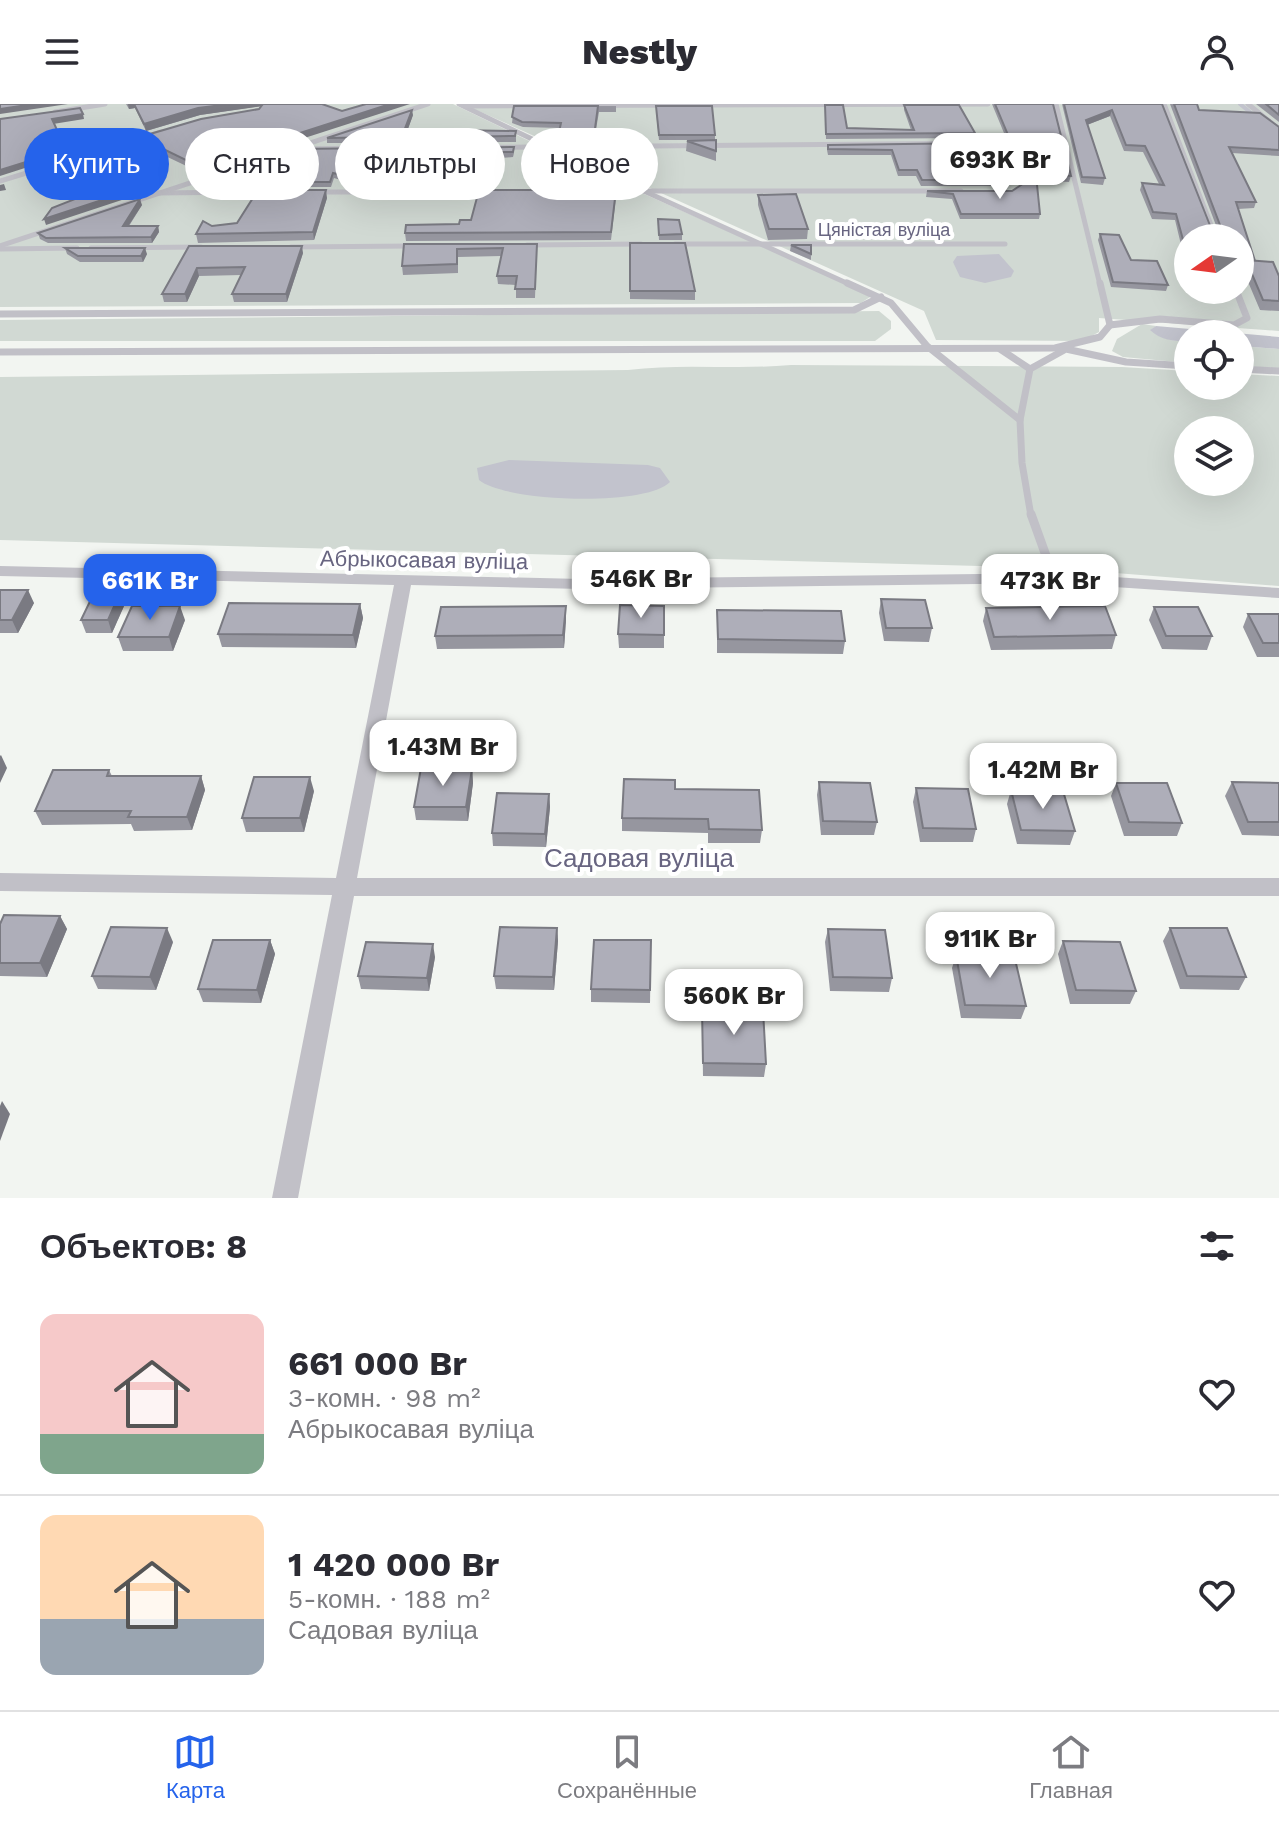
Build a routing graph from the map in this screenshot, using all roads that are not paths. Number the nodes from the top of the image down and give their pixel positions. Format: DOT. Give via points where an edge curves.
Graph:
graph roads {
  1 [pos="105,104"];
  2 [pos="428,104"];
  3 [pos="988,104"];
  4 [pos="1056,104"];
  5 [pos="1164,104"];
  6 [pos="1248,104"];
  7 [pos="461,105"];
  8 [pos="45,113"];
  9 [pos="172,129"];
  10 [pos="1279,129"];
  11 [pos="521,134"];
  12 [pos="319,139"];
  13 [pos="1000,143"];
  14 [pos="658,145"];
  15 [pos="521,146"];
  16 [pos="319,149"];
  17 [pos="0,181"];
  18 [pos="658,191"];
  19 [pos="962,191"];
  20 [pos="658,198"];
  21 [pos="136,200"];
  22 [pos="1211,224"];
  23 [pos="763,243"];
  24 [pos="651,244"];
  25 [pos="667,244"];
  26 [pos="1005,244"];
  27 [pos="524,245"];
  28 [pos="429,246"];
  29 [pos="207,247"];
  30 [pos="286,247"];
  31 [pos="0,248"];
  32 [pos="881,297"];
  33 [pos="1242,304"];
  34 [pos="0,314"];
  35 [pos="1110,325"];
  36 [pos="927,346"];
  37 [pos="994,347"];
  38 [pos="1066,349"];
  39 [pos="0,352"];
  40 [pos="1174,365"];
  41 [pos="1030,369"];
  42 [pos="1254,370"];
  43 [pos="1279,371"];
  44 [pos="1020,420"];
  45 [pos="0,571"];
  46 [pos="1054,578"];
  47 [pos="403,583"];
  48 [pos="1279,593"];
  49 [pos="0,882"];
  50 [pos="347,887"];
  51 [pos="1279,887"];
  52 [pos="285,1198"];
  1 -- 8 [label="lane"];
  2 -- 12 [label="lane"];
  3 -- 7 [label="lane"];
  4 -- 35 [label="lane"];
  5 -- 22 [label="lane"];
  6 -- 10 [label="lane"];
  7 -- 11 [label="lane"];
  9 -- 17 [label="lane"];
  13 -- 14 [label="lane"];
  15 -- 16 [label="lane"];
  18 -- 19 [label="lane"];
  20 -- 23 [label="lane"];
  21 -- 31 [label="lane"];
  23 -- 25 [label="lane, Цяністая вуліца"];
  23 -- 26 [label="lane, Цяністая вуліца"];
  23 -- 32 [label="lane"];
  24 -- 27 [label="lane"];
  28 -- 30 [label="lane"];
  29 -- 31 [label="lane"];
  32 -- 34 [label="lane" via="854,310"];
  32 -- 36 [label="lane"];
  33 -- 35 [label="lane" via="1247,318 1234,325 1160,319"];
  35 -- 38 [label="lane" via="1099,340"];
  36 -- 37 [label="lane"];
  36 -- 39 [label="lane"];
  36 -- 44 [label="lane"];
  37 -- 38 [label="lane"];
  37 -- 41 [label="lane"];
  38 -- 40 [label="lane" via="1126,362"];
  38 -- 41 [label="lane"];
  41 -- 44 [label="lane"];
  42 -- 43 [label="lane"];
  44 -- 46 [label="lane" via="1028,515"];
  45 -- 47 [label="street, Абрыкосавая вуліца"];
  46 -- 47 [label="street, Абрыкосавая вуліца"];
  46 -- 48 [label="street, Абрыкосавая вуліца"];
  47 -- 50 [label="street"];
  49 -- 50 [label="street, Садовая вуліца"];
  50 -- 51 [label="street, Садовая вуліца"];
  50 -- 52 [label="street"];
}
